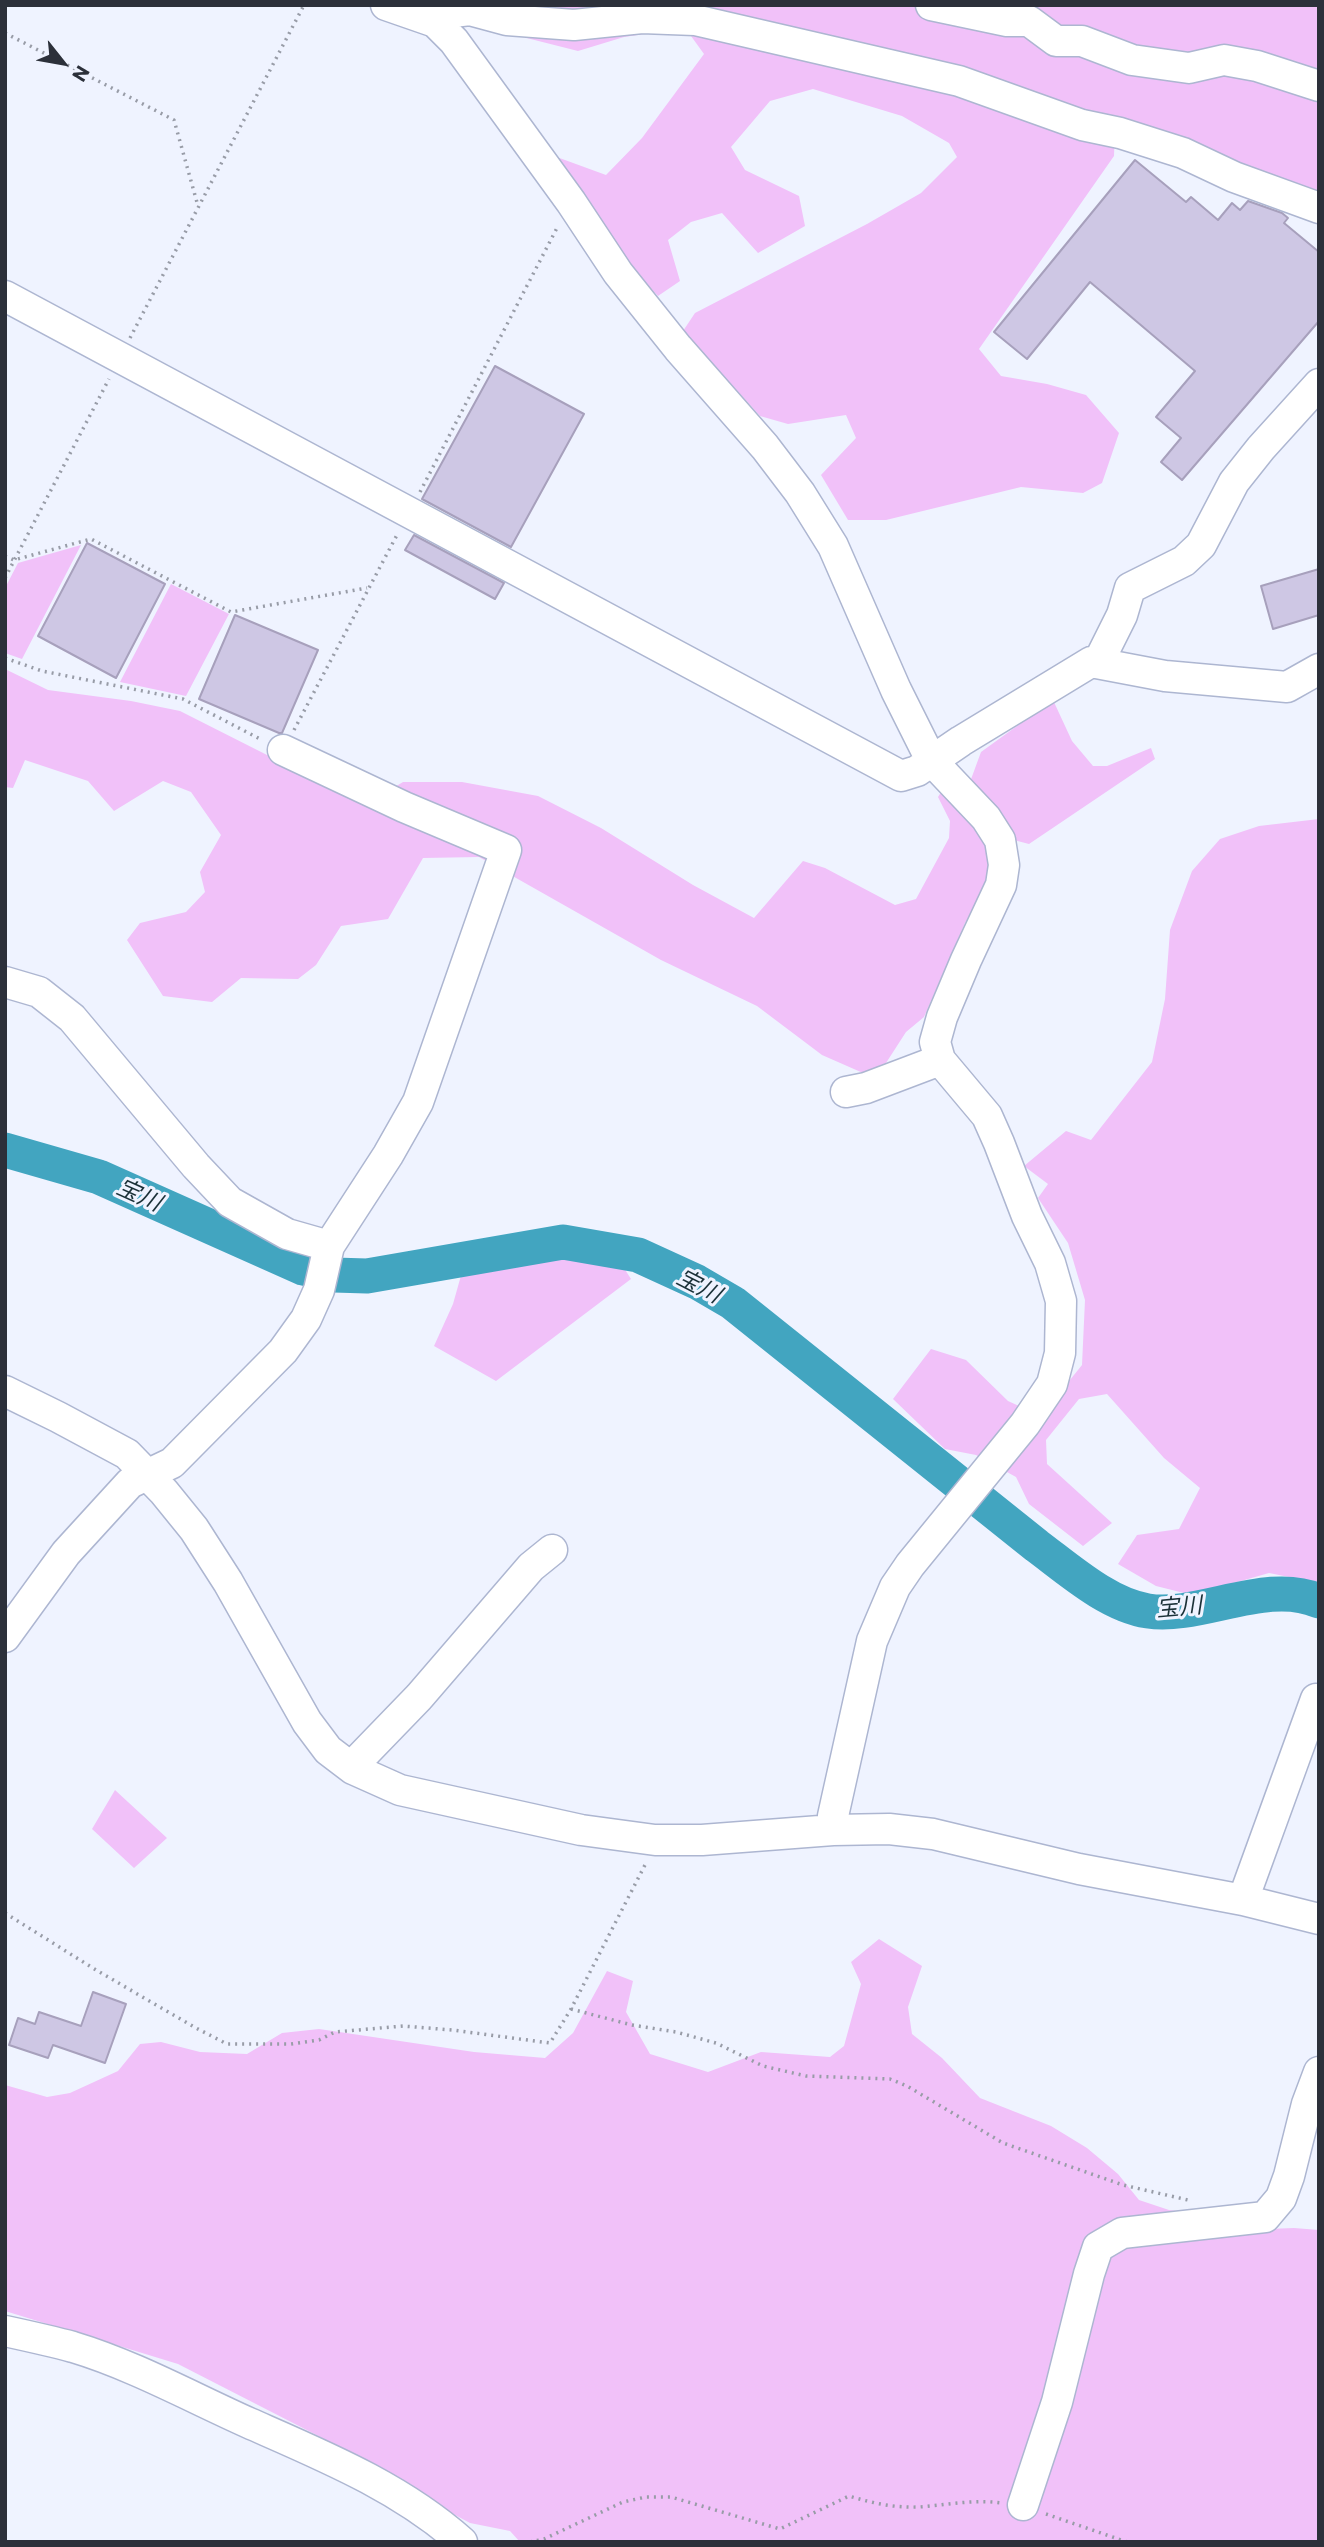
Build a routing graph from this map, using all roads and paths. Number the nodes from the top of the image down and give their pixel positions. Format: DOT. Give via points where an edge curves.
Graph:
graph roads {
  1 [pos="304,5"];
  2 [pos="386,5"];
  3 [pos="931,5"];
  4 [pos="435,22"];
  5 [pos="5,33"];
  6 [pos="1319,86"];
  7 [pos="571,202"];
  8 [pos="199,208"];
  9 [pos="1319,208"];
  10 [pos="5,296"];
  11 [pos="121,357"];
  12 [pos="1319,384"];
  13 [pos="409,512"];
  14 [pos="5,556"];
  15 [pos="14,561"];
  16 [pos="5,578"];
  17 [pos="368,588"];
  18 [pos="5,658"];
  19 [pos="1098,663"];
  20 [pos="1319,668"];
  21 [pos="283,750"];
  22 [pos="931,760"];
  23 [pos="5,982"];
  24 [pos="940,1060"];
  25 [pos="846,1092"];
  26 [pos="329,1246"];
  27 [pos="5,1391"];
  28 [pos="145,1474"];
  29 [pos="552,1550"];
  30 [pos="5,1637"];
  31 [pos="1316,1699"];
  32 [pos="353,1769"];
  33 [pos="833,1830"];
  34 [pos="654,1840"];
  35 [pos="1243,1900"];
  36 [pos="5,1913"];
  37 [pos="1319,1919"];
  38 [pos="571,2010"];
  39 [pos="1319,2073"];
  40 [pos="1200,2203"];
  41 [pos="5,2331"];
  42 [pos="1023,2505"];
  43 [pos="462,2542"];
  44 [pos="530,2542"];
  45 [pos="1127,2542"];
  1 -- 8 [label="path"];
  2 -- 4 [label="street"];
  3 -- 6 [label="street" via="1007,21 1029,21 1056,41 1082,41 1132,60 1189,68 1224,60"];
  4 -- 7 [label="street" via="454,41"];
  4 -- 9 [label="street" via="444,13 470,10 507,20 574,25 642,18 695,20 959,81 1082,125 1183,153"];
  5 -- 8 [label="path" via="174,120"];
  7 -- 13 [label="path"];
  7 -- 22 [label="street" via="618,273 800,493 833,547"];
  8 -- 11 [label="path"];
  10 -- 11 [label="street"];
  11 -- 13 [label="street"];
  11 -- 15 [label="path"];
  12 -- 19 [label="street" via="1234,482 1201,545 1184,561 1130,588"];
  13 -- 17 [label="path"];
  13 -- 22 [label="street" via="901,776"];
  14 -- 15 [label="path"];
  15 -- 16 [label="path"];
  15 -- 17 [label="path" via="91,539 231,612"];
  17 -- 21 [label="path"];
  18 -- 21 [label="path" via="42,671 183,699"];
  19 -- 20 [label="street" via="1165,676 1287,687"];
  19 -- 22 [label="street" via="1091,662"];
  21 -- 26 [label="street" via="506,850 418,1102"];
  22 -- 24 [label="street" via="986,818 1000,840 1004,865 1001,885 943,1017 935,1042"];
  23 -- 26 [label="street" via="39,992 72,1018 230,1202 288,1234"];
  24 -- 25 [label="street"];
  24 -- 33 [label="street" via="986,1116 1051,1263 1061,1301 1060,1353 1052,1384 1025,1424 902,1576 872,1641"];
  26 -- 28 [label="street" via="306,1319 283,1351 172,1463"];
  27 -- 28 [label="street" via="127,1454"];
  28 -- 30 [label="street" via="130,1483 66,1553"];
  28 -- 32 [label="street" via="194,1529 307,1722 328,1750"];
  29 -- 32 [label="street" via="531,1567"];
  31 -- 35 [label="street"];
  32 -- 34 [label="street" via="400,1790 581,1830"];
  33 -- 34 [label="street"];
  33 -- 35 [label="street" via="933,1834 1079,1870"];
  34 -- 38 [label="path"];
  35 -- 37 [label="street"];
  36 -- 38 [label="path" via="227,2044 291,2044 319,2040 335,2032 403,2026 550,2043"];
  38 -- 40 [label="path" via="716,2043 763,2066 806,2076 890,2080 1003,2143 1122,2185"];
  39 -- 42 [label="street" via="1281,2199 1265,2217 1122,2233 1098,2247 1057,2402"];
  41 -- 43 [label="street" via="74,2348 125,2367 268,2431 393,2490"];
  42 -- 44 [label="path" via="986,2501 879,2505 849,2496 779,2529 671,2497 646,2497 623,2502"];
  42 -- 45 [label="path"];
}
